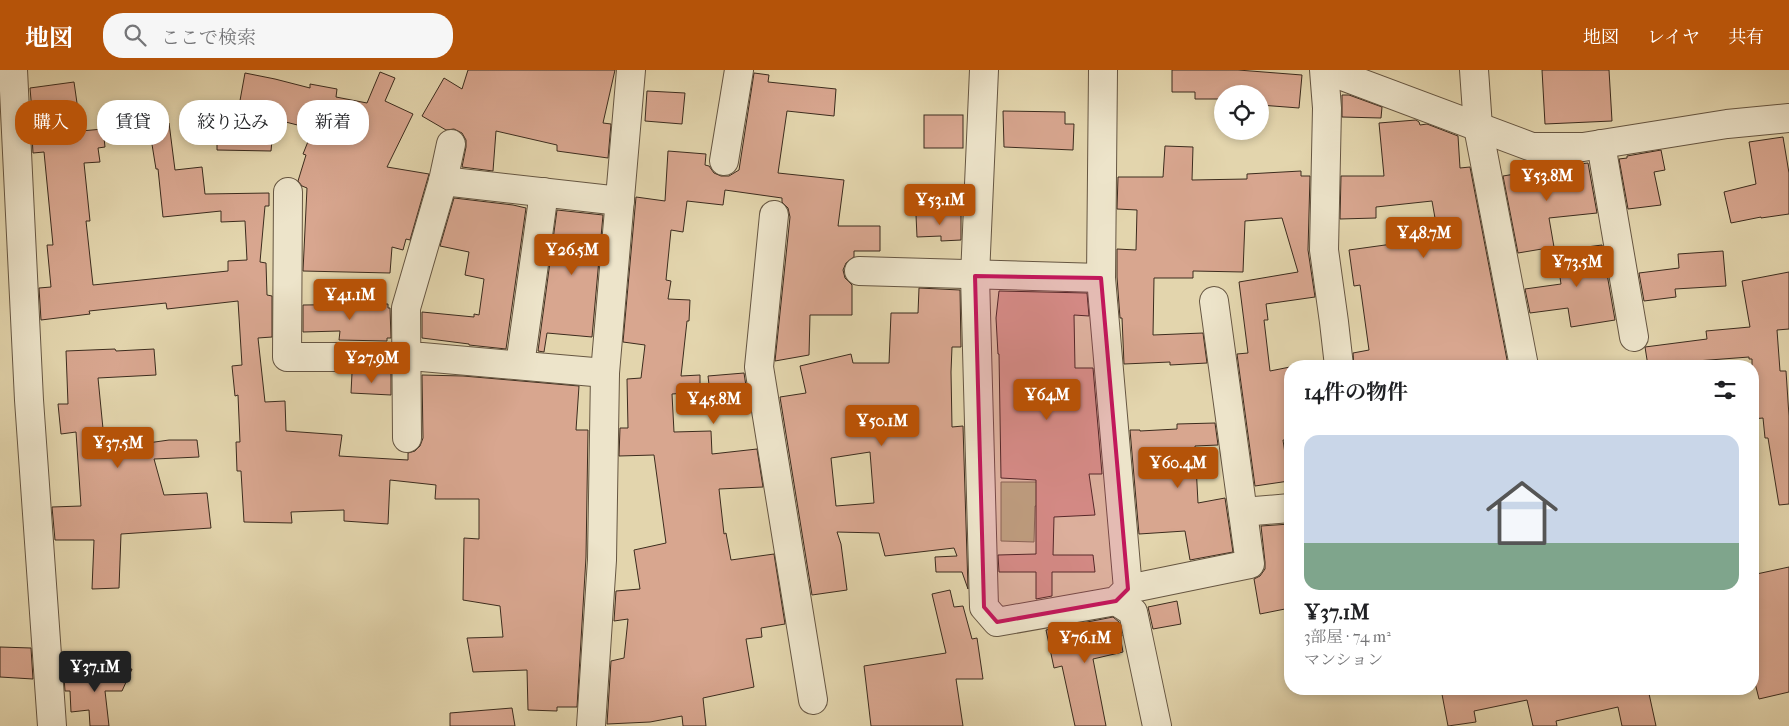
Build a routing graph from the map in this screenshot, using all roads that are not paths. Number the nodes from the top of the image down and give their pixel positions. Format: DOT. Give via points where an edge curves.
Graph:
graph roads {
  1 [pos="13,70"];
  2 [pos="631,70"];
  3 [pos="739,70"];
  4 [pos="984,70"];
  5 [pos="1102,70"];
  6 [pos="1325,70"];
  7 [pos="1474,70"];
  8 [pos="1789,118"];
  9 [pos="1478,127"];
  10 [pos="451,144"];
  11 [pos="1601,144"];
  12 [pos="724,160"];
  13 [pos="443,181"];
  14 [pos="288,192"];
  15 [pos="544,192"];
  16 [pos="620,201"];
  17 [pos="774,215"];
  18 [pos="859,271"];
  19 [pos="975,276"];
  20 [pos="1101,278"];
  21 [pos="1214,301"];
  22 [pos="1634,337"];
  23 [pos="407,357"];
  24 [pos="1338,360"];
  25 [pos="1523,360"];
  26 [pos="520,365"];
  27 [pos="605,373"];
  28 [pos="407,438"];
  29 [pos="1284,509"];
  30 [pos="1243,512"];
  31 [pos="1122,595"];
  32 [pos="814,700"];
  33 [pos="52,726"];
  34 [pos="591,726"];
  35 [pos="1157,726"];
  1 -- 33 [label="street" via="29,400"];
  2 -- 16 [label="street"];
  3 -- 12 [label="street"];
  4 -- 19 [label="street"];
  5 -- 20 [label="street"];
  6 -- 9 [label="street"];
  6 -- 24 [label="street" via="1324,250"];
  7 -- 9 [label="street"];
  8 -- 11 [label="street" via="1727,124"];
  9 -- 11 [label="street" via="1532,147"];
  9 -- 25 [label="street"];
  10 -- 13 [label="street"];
  11 -- 22 [label="street"];
  13 -- 15 [label="street"];
  13 -- 23 [label="street" via="406,308"];
  14 -- 23 [label="street" via="287,357"];
  15 -- 16 [label="street"];
  15 -- 26 [label="street"];
  16 -- 27 [label="street"];
  17 -- 32 [label="street" via="760,367"];
  18 -- 19 [label="street"];
  19 -- 20 [label="street"];
  19 -- 31 [label="street" via="984,607 997,622"];
  20 -- 31 [label="street"];
  21 -- 30 [label="street"];
  23 -- 26 [label="street"];
  23 -- 28 [label="street"];
  26 -- 27 [label="street"];
  27 -- 34 [label="street" via="602,560"];
  29 -- 30 [label="street"];
  30 -- 31 [label="street" via="1250,564"];
  31 -- 35 [label="street" via="1133,612"];
}
